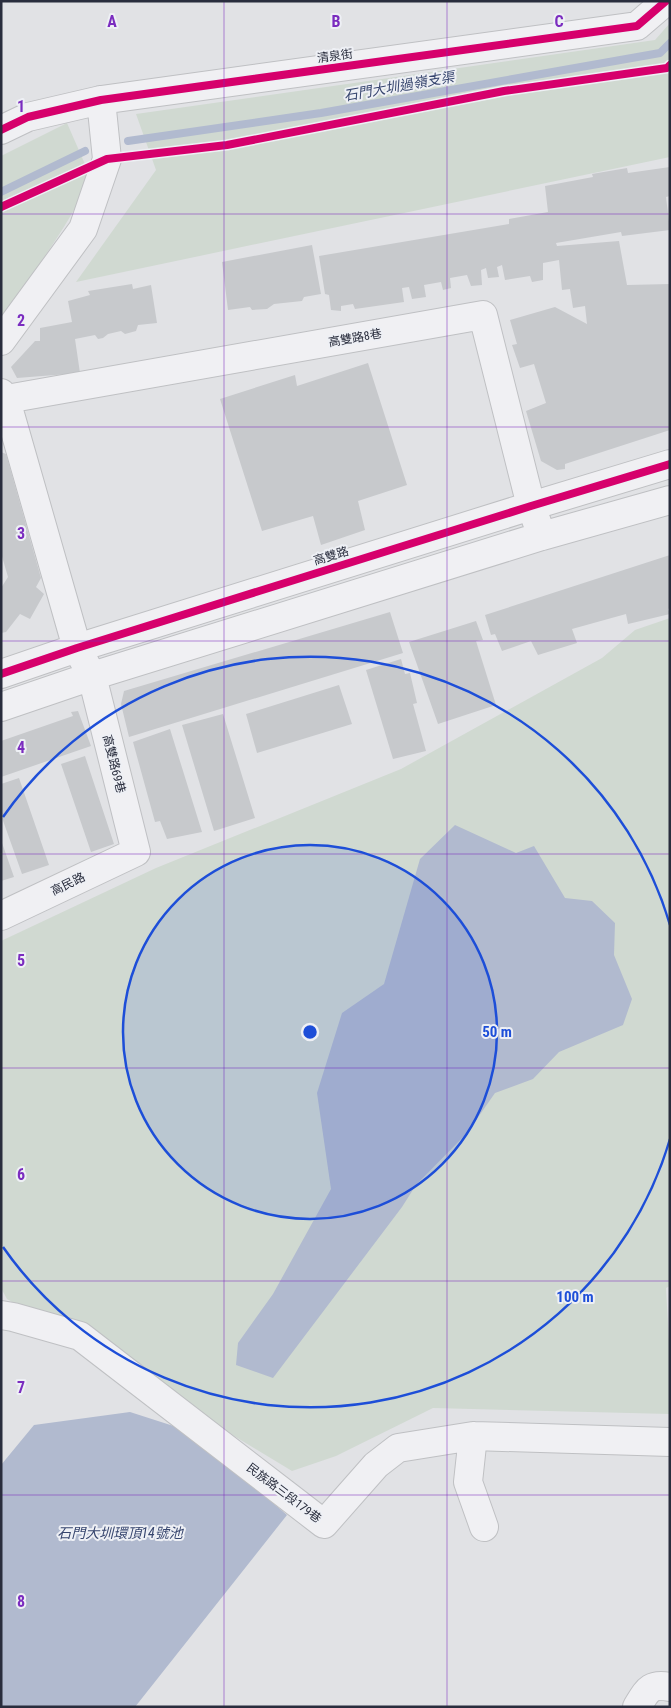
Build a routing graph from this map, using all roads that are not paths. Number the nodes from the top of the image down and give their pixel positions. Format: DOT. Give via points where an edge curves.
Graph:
graph roads {
  1 [pos="666,1"];
  2 [pos="102,100"];
  3 [pos="1,130"];
  4 [pos="1,341"];
  5 [pos="3,398"];
  6 [pos="670,464"];
  7 [pos="670,500"];
  8 [pos="530,506"];
  9 [pos="542,536"];
  10 [pos="77,648"];
  11 [pos="1,674"];
  12 [pos="92,676"];
  13 [pos="1,707"];
  14 [pos="136,852"];
  15 [pos="1,916"];
  16 [pos="1,1315"];
  17 [pos="473,1436"];
  18 [pos="670,1442"];
  19 [pos="484,1527"];
  20 [pos="670,1686"];
  21 [pos="637,1707"];
  1 -- 2 [label="street, 清泉街" via="637,26"];
  2 -- 3 [label="street, 清泉街" via="28,117"];
  2 -- 4 [label="street" via="107,159 83,229"];
  5 -- 8 [label="street, 高雙路8巷" via="483,315"];
  5 -- 10 [label="street, 高雙路69巷"];
  6 -- 8 [label="street, 高雙路"];
  7 -- 9 [label="street"];
  8 -- 9 [label="street, 高雙路8巷"];
  8 -- 10 [label="street, 高雙路"];
  9 -- 12 [label="street"];
  10 -- 11 [label="street, 高雙路"];
  10 -- 12 [label="street, 高雙路69巷"];
  12 -- 13 [label="street"];
  12 -- 14 [label="street, 高雙路69巷"];
  14 -- 15 [label="street, 高民路"];
  16 -- 17 [label="street, 民族路三段179巷" via="80,1336 324,1524 376,1465 398,1448"];
  17 -- 18 [label="street, 民族路三段179巷"];
  17 -- 19 [label="street" via="468,1482"];
  20 -- 21 [label="street" via="648,1689"];
}
